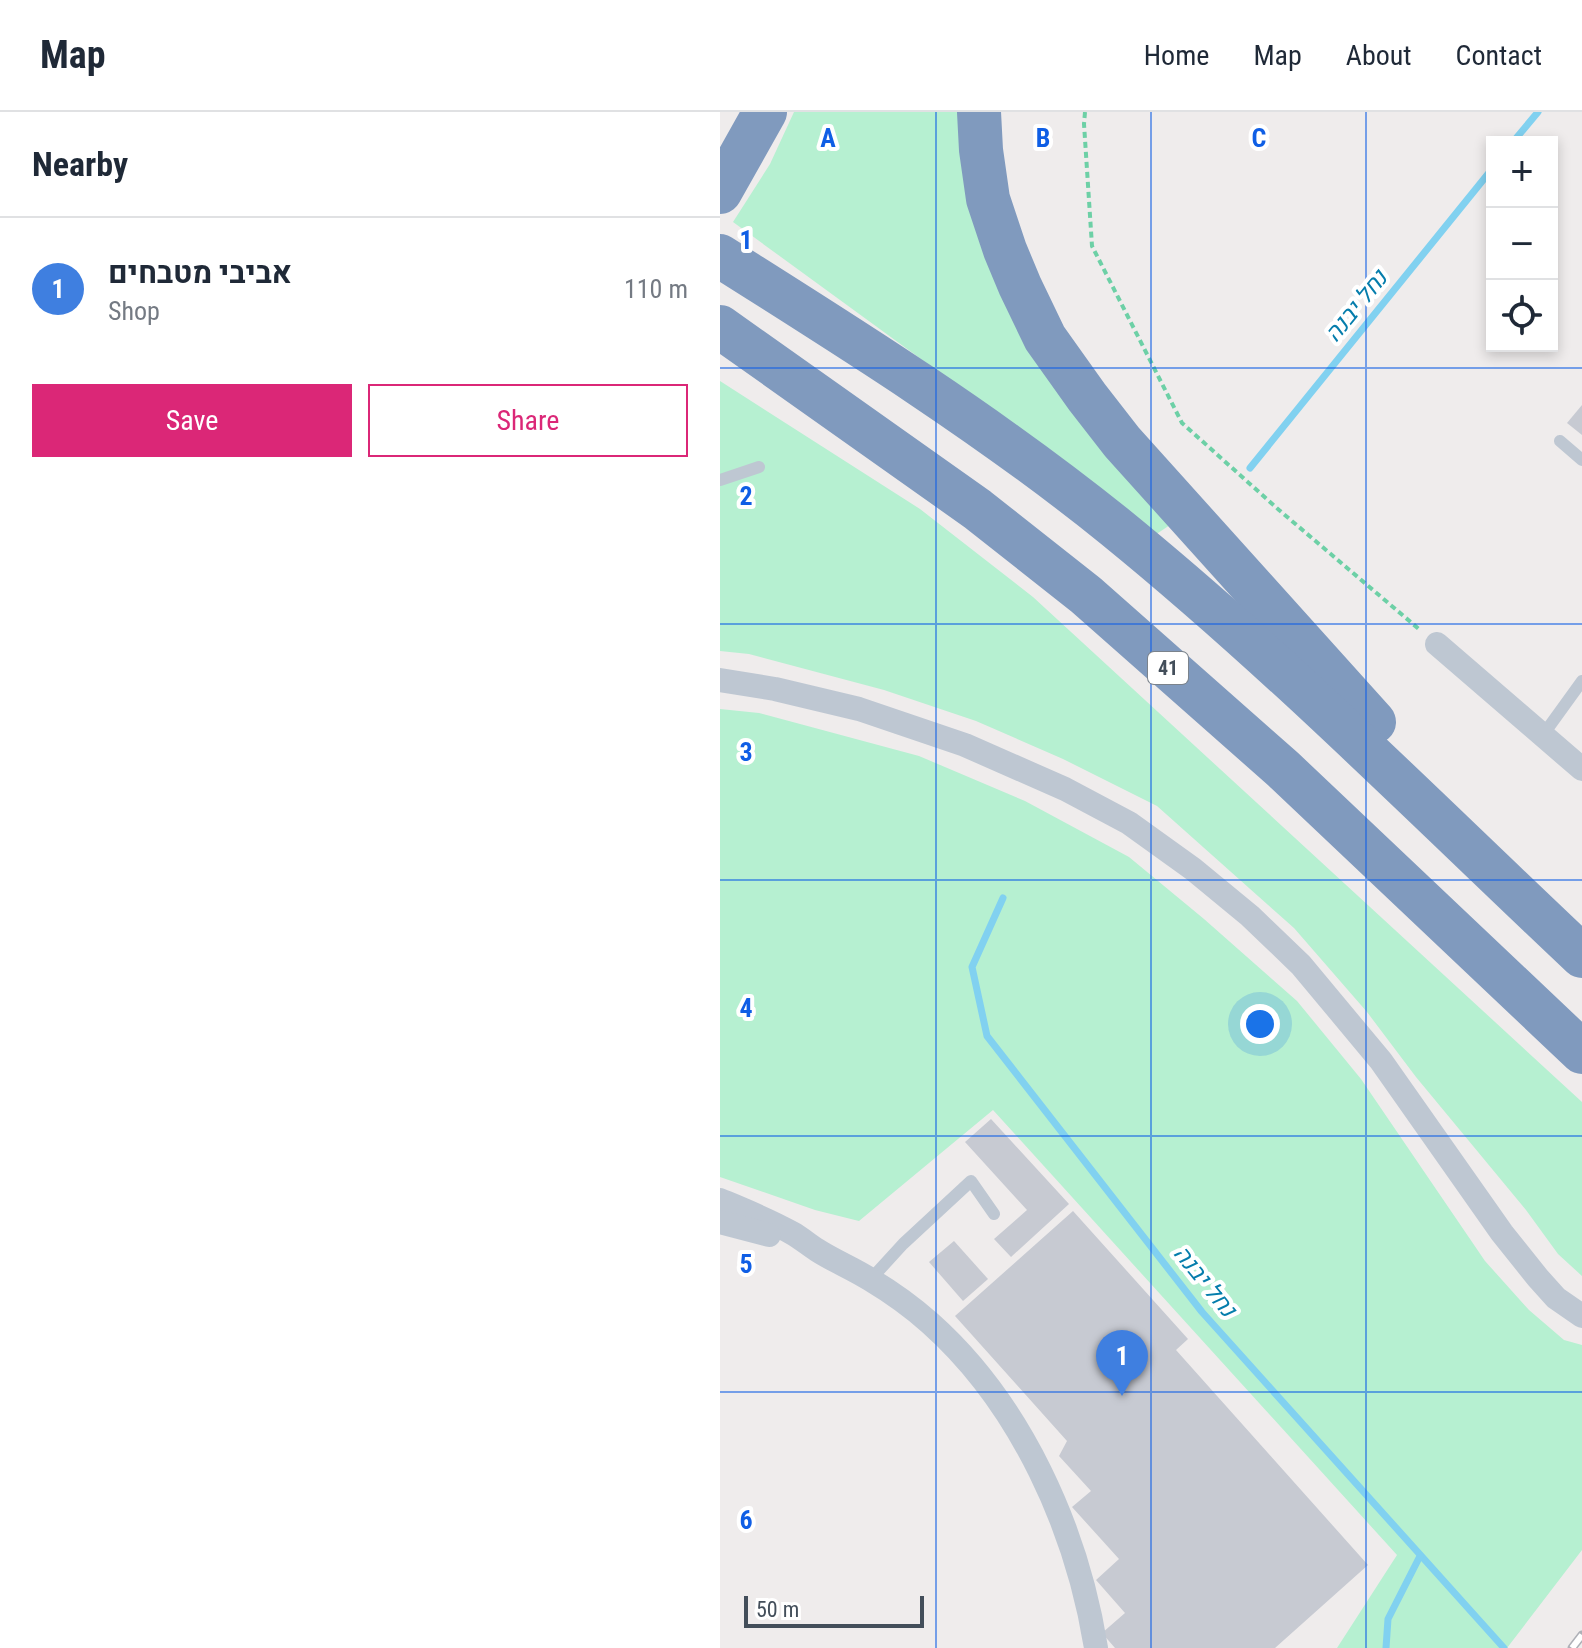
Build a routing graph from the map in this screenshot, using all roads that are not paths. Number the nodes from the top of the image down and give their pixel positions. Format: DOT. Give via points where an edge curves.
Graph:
graph roads {
  1 [pos="765,112"];
  2 [pos="979,112"];
  3 [pos="723,187"];
  4 [pos="720,256"];
  5 [pos="720,327"];
  6 [pos="1560,441"];
  7 [pos="1582,460"];
  8 [pos="759,467"];
  9 [pos="720,480"];
  10 [pos="1437,644"];
  11 [pos="720,680"];
  12 [pos="1582,681"];
  13 [pos="1543,735"];
  14 [pos="1582,769"];
  15 [pos="1582,955"];
  16 [pos="1582,1052"];
  17 [pos="720,1200"];
  18 [pos="994,1214"];
  19 [pos="720,1222"];
  20 [pos="817,1250"];
  21 [pos="871,1279"];
  22 [pos="1582,1316"];
  23 [pos="1096,1648"];
  1 -- 3 [label="highway"];
  2 -- 15 [label="highway" via="988,199 1005,250 1045,338 1087,397"];
  4 -- 15 [label="highway" via="971,419 1124,534 1299,687"];
  5 -- 16 [label="highway, 41" via="977,509 1086,595 1283,769"];
  6 -- 7 [label="lane"];
  8 -- 9 [label="lane"];
  10 -- 13 [label="street"];
  11 -- 22 [label="street" via="859,709 965,745 1129,823 1193,869 1301,965 1381,1061 1538,1278"];
  12 -- 13 [label="lane"];
  13 -- 14 [label="street"];
  17 -- 20 [label="street"];
  18 -- 21 [label="lane" via="971,1181"];
  19 -- 20 [label="street"];
  20 -- 21 [label="street"];
  21 -- 23 [label="street" via="951,1342 1008,1417 1069,1537"];
}
